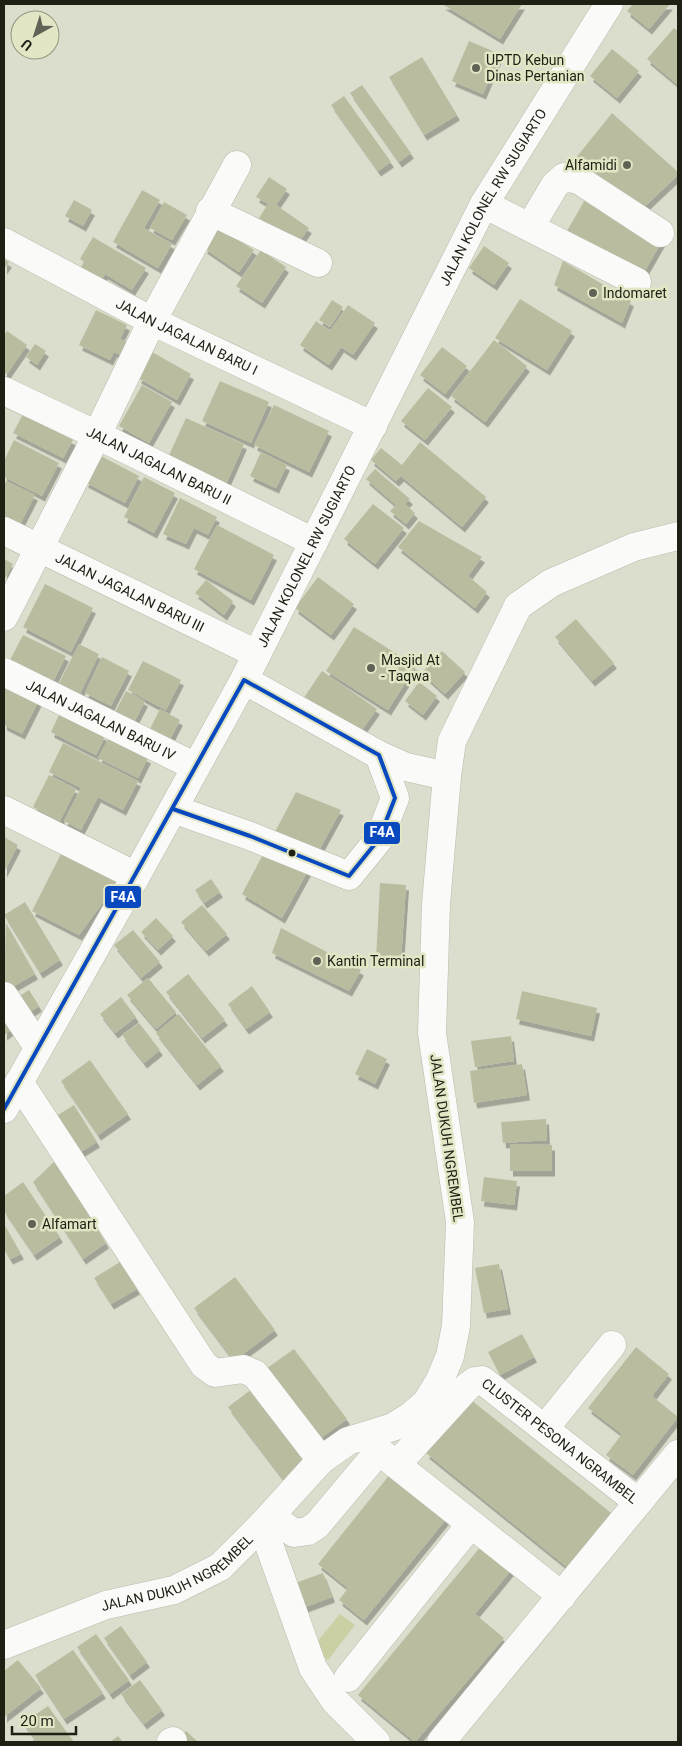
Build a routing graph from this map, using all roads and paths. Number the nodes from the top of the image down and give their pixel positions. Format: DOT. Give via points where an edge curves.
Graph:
graph roads {
  1 [pos="609,4"];
  2 [pos="237,165"];
  3 [pos="484,204"];
  4 [pos="210,211"];
  5 [pos="530,227"];
  6 [pos="660,233"];
  7 [pos="4,242"];
  8 [pos="318,263"];
  9 [pos="638,282"];
  10 [pos="152,320"];
  11 [pos="4,391"];
  12 [pos="373,426"];
  13 [pos="97,434"];
  14 [pos="4,531"];
  15 [pos="678,536"];
  16 [pos="314,542"];
  17 [pos="39,547"];
  18 [pos="4,617"];
  19 [pos="257,654"];
  20 [pos="4,672"];
  21 [pos="244,680"];
  22 [pos="379,755"];
  23 [pos="196,767"];
  24 [pos="447,776"];
  25 [pos="173,809"];
  26 [pos="4,810"];
  27 [pos="136,876"];
  28 [pos="4,996"];
  29 [pos="38,1047"];
  30 [pos="19,1082"];
  31 [pos="4,1109"];
  32 [pos="612,1345"];
  33 [pos="545,1428"];
  34 [pos="678,1454"];
  35 [pos="321,1460"];
  36 [pos="397,1464"];
  37 [pos="638,1502"];
  38 [pos="267,1521"];
  39 [pos="472,1524"];
  40 [pos="562,1596"];
  41 [pos="4,1645"];
  42 [pos="348,1678"];
  43 [pos="376,1742"];
  44 [pos="441,1742"];
  1 -- 3 [label="street, JALAN KOLONEL RW SUGIARTO"];
  2 -- 4 [label="street"];
  3 -- 5 [label="street"];
  3 -- 12 [label="street, JALAN KOLONEL RW SUGIARTO"];
  4 -- 8 [label="street"];
  4 -- 10 [label="street"];
  5 -- 6 [label="street" via="555,185 564,177 579,180"];
  5 -- 9 [label="street"];
  7 -- 10 [label="street, JALAN JAGALAN BARU I"];
  10 -- 12 [label="street, JALAN JAGALAN BARU I"];
  10 -- 13 [label="street"];
  11 -- 13 [label="street, JALAN JAGALAN BARU II"];
  12 -- 16 [label="street, JALAN KOLONEL RW SUGIARTO"];
  13 -- 16 [label="street, JALAN JAGALAN BARU II"];
  13 -- 17 [label="street"];
  14 -- 17 [label="street, JALAN JAGALAN BARU III"];
  15 -- 24 [label="street, JALAN DUKUH NGREMBEL" via="634,547 551,583 518,606 452,741"];
  16 -- 19 [label="street, JALAN KOLONEL RW SUGIARTO"];
  17 -- 18 [label="street"];
  17 -- 19 [label="street, JALAN JAGALAN BARU III"];
  19 -- 21 [label="street, JALAN KOLONEL RW SUGIARTO"];
  20 -- 23 [label="street, JALAN JAGALAN BARU IV"];
  21 -- 22 [label="street"];
  21 -- 23 [label="street, JALAN KOLONEL RW SUGIARTO"];
  22 -- 24 [label="street" via="406,768"];
  22 -- 25 [label="street" via="394,798 379,839 349,876"];
  23 -- 25 [label="street, JALAN KOLONEL RW SUGIARTO"];
  24 -- 35 [label="street, JALAN DUKUH NGREMBEL" via="436,904 432,1032 460,1222 456,1326 450,1356 440,1380 412,1416 393,1427 348,1441"];
  25 -- 27 [label="street, JALAN KOLONEL RW SUGIARTO"];
  26 -- 27 [label="street"];
  27 -- 29 [label="street, JALAN KOLONEL RW SUGIARTO"];
  28 -- 29 [label="street"];
  29 -- 30 [label="street, JALAN KOLONEL RW SUGIARTO"];
  30 -- 31 [label="street, JALAN KOLONEL RW SUGIARTO"];
  30 -- 35 [label="street" via="204,1365 215,1373 242,1369 255,1374"];
  32 -- 33 [label="street"];
  33 -- 36 [label="street, CLUSTER PESONA NGRAMBEL" via="482,1380 475,1380"];
  33 -- 37 [label="street, CLUSTER PESONA NGRAMBEL"];
  34 -- 37 [label="street"];
  35 -- 38 [label="street, JALAN DUKUH NGREMBEL"];
  36 -- 38 [label="street" via="379,1451 317,1525 308,1531 294,1533"];
  36 -- 39 [label="street"];
  37 -- 40 [label="street, CLUSTER PESONA NGRAMBEL"];
  38 -- 41 [label="street, JALAN DUKUH NGREMBEL" via="220,1567 174,1590 106,1605"];
  38 -- 43 [label="street" via="313,1668 335,1701"];
  39 -- 40 [label="street"];
  39 -- 42 [label="street"];
  40 -- 44 [label="street, CLUSTER PESONA NGRAMBEL"];
}
